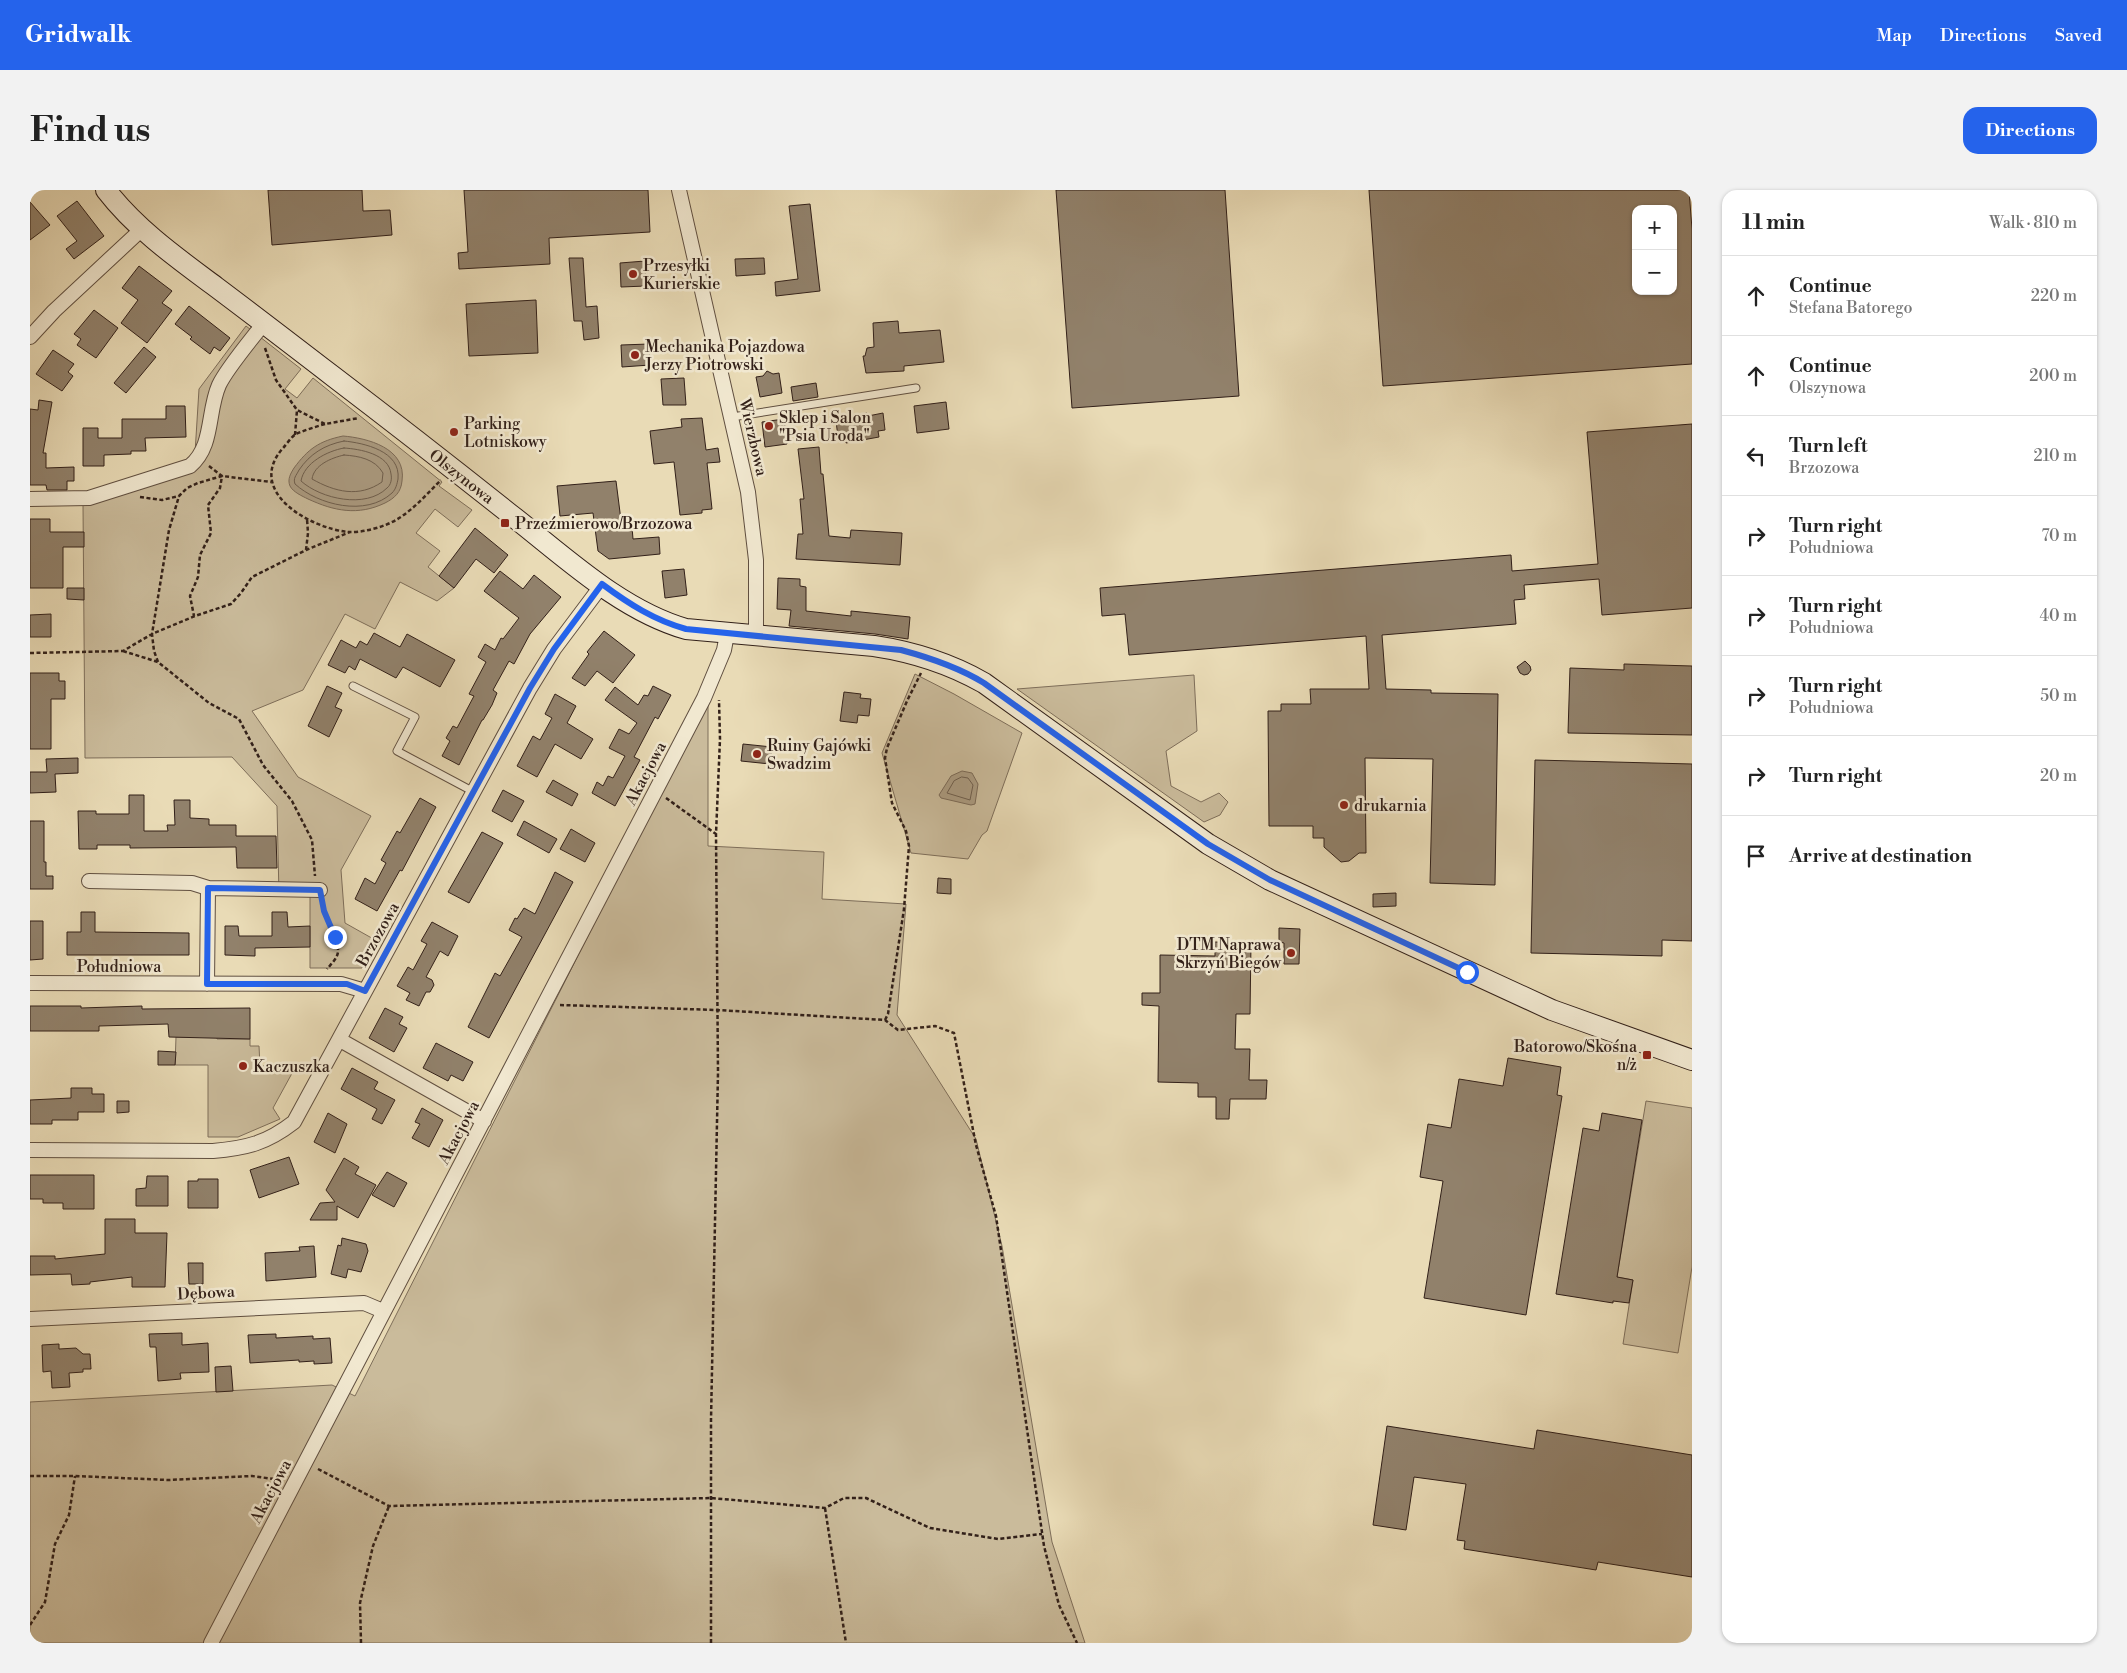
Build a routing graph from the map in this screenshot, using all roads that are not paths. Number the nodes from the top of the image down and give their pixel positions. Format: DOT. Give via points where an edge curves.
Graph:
graph roads {
  1 [pos="106,190"];
  2 [pos="679,190"];
  3 [pos="142,229"];
  4 [pos="260,328"];
  5 [pos="30,336"];
  6 [pos="916,388"];
  7 [pos="732,417"];
  8 [pos="30,499"];
  9 [pos="602,584"];
  10 [pos="727,634"];
  11 [pos="756,636"];
  12 [pos="354,686"];
  13 [pos="474,792"];
  14 [pos="89,882"];
  15 [pos="208,888"];
  16 [pos="318,890"];
  17 [pos="30,984"];
  18 [pos="207,984"];
  19 [pos="365,991"];
  20 [pos="340,1040"];
  21 [pos="1691,1056"];
  22 [pos="484,1121"];
  23 [pos="30,1150"];
  24 [pos="383,1311"];
  25 [pos="30,1320"];
  26 [pos="211,1643"];
  1 -- 3 [label="street, Olszynowa"];
  2 -- 7 [label="street, Wierzbowa"];
  3 -- 4 [label="street, Olszynowa"];
  3 -- 5 [label="street"];
  4 -- 8 [label="street" via="220,383 206,446 198,459 185,469 89,498"];
  4 -- 9 [label="street, Olszynowa"];
  6 -- 7 [label="lane"];
  7 -- 11 [label="street, Wierzbowa" via="753,529"];
  9 -- 10 [label="street, Olszynowa" via="626,602 665,623"];
  9 -- 13 [label="street, Brzozowa" via="530,688"];
  10 -- 11 [label="street, Olszynowa"];
  10 -- 22 [label="street, Akacjowa" via="724,650 704,698"];
  11 -- 21 [label="street, Olszynowa" via="901,650 966,672 1208,844 1270,880 1552,1010"];
  12 -- 13 [label="lane" via="415,716 397,751"];
  13 -- 19 [label="street, Brzozowa"];
  14 -- 15 [label="street" via="192,883"];
  15 -- 16 [label="street"];
  15 -- 18 [label="street"];
  17 -- 18 [label="street, Południowa"];
  18 -- 19 [label="street, Południowa" via="347,984"];
  19 -- 20 [label="street, Brzozowa"];
  20 -- 22 [label="street"];
  20 -- 23 [label="street, Brzozowa" via="294,1122 258,1144 213,1151"];
  22 -- 24 [label="street, Akacjowa"];
  24 -- 25 [label="street, Dębowa" via="364,1302"];
  24 -- 26 [label="street, Akacjowa"];
}
